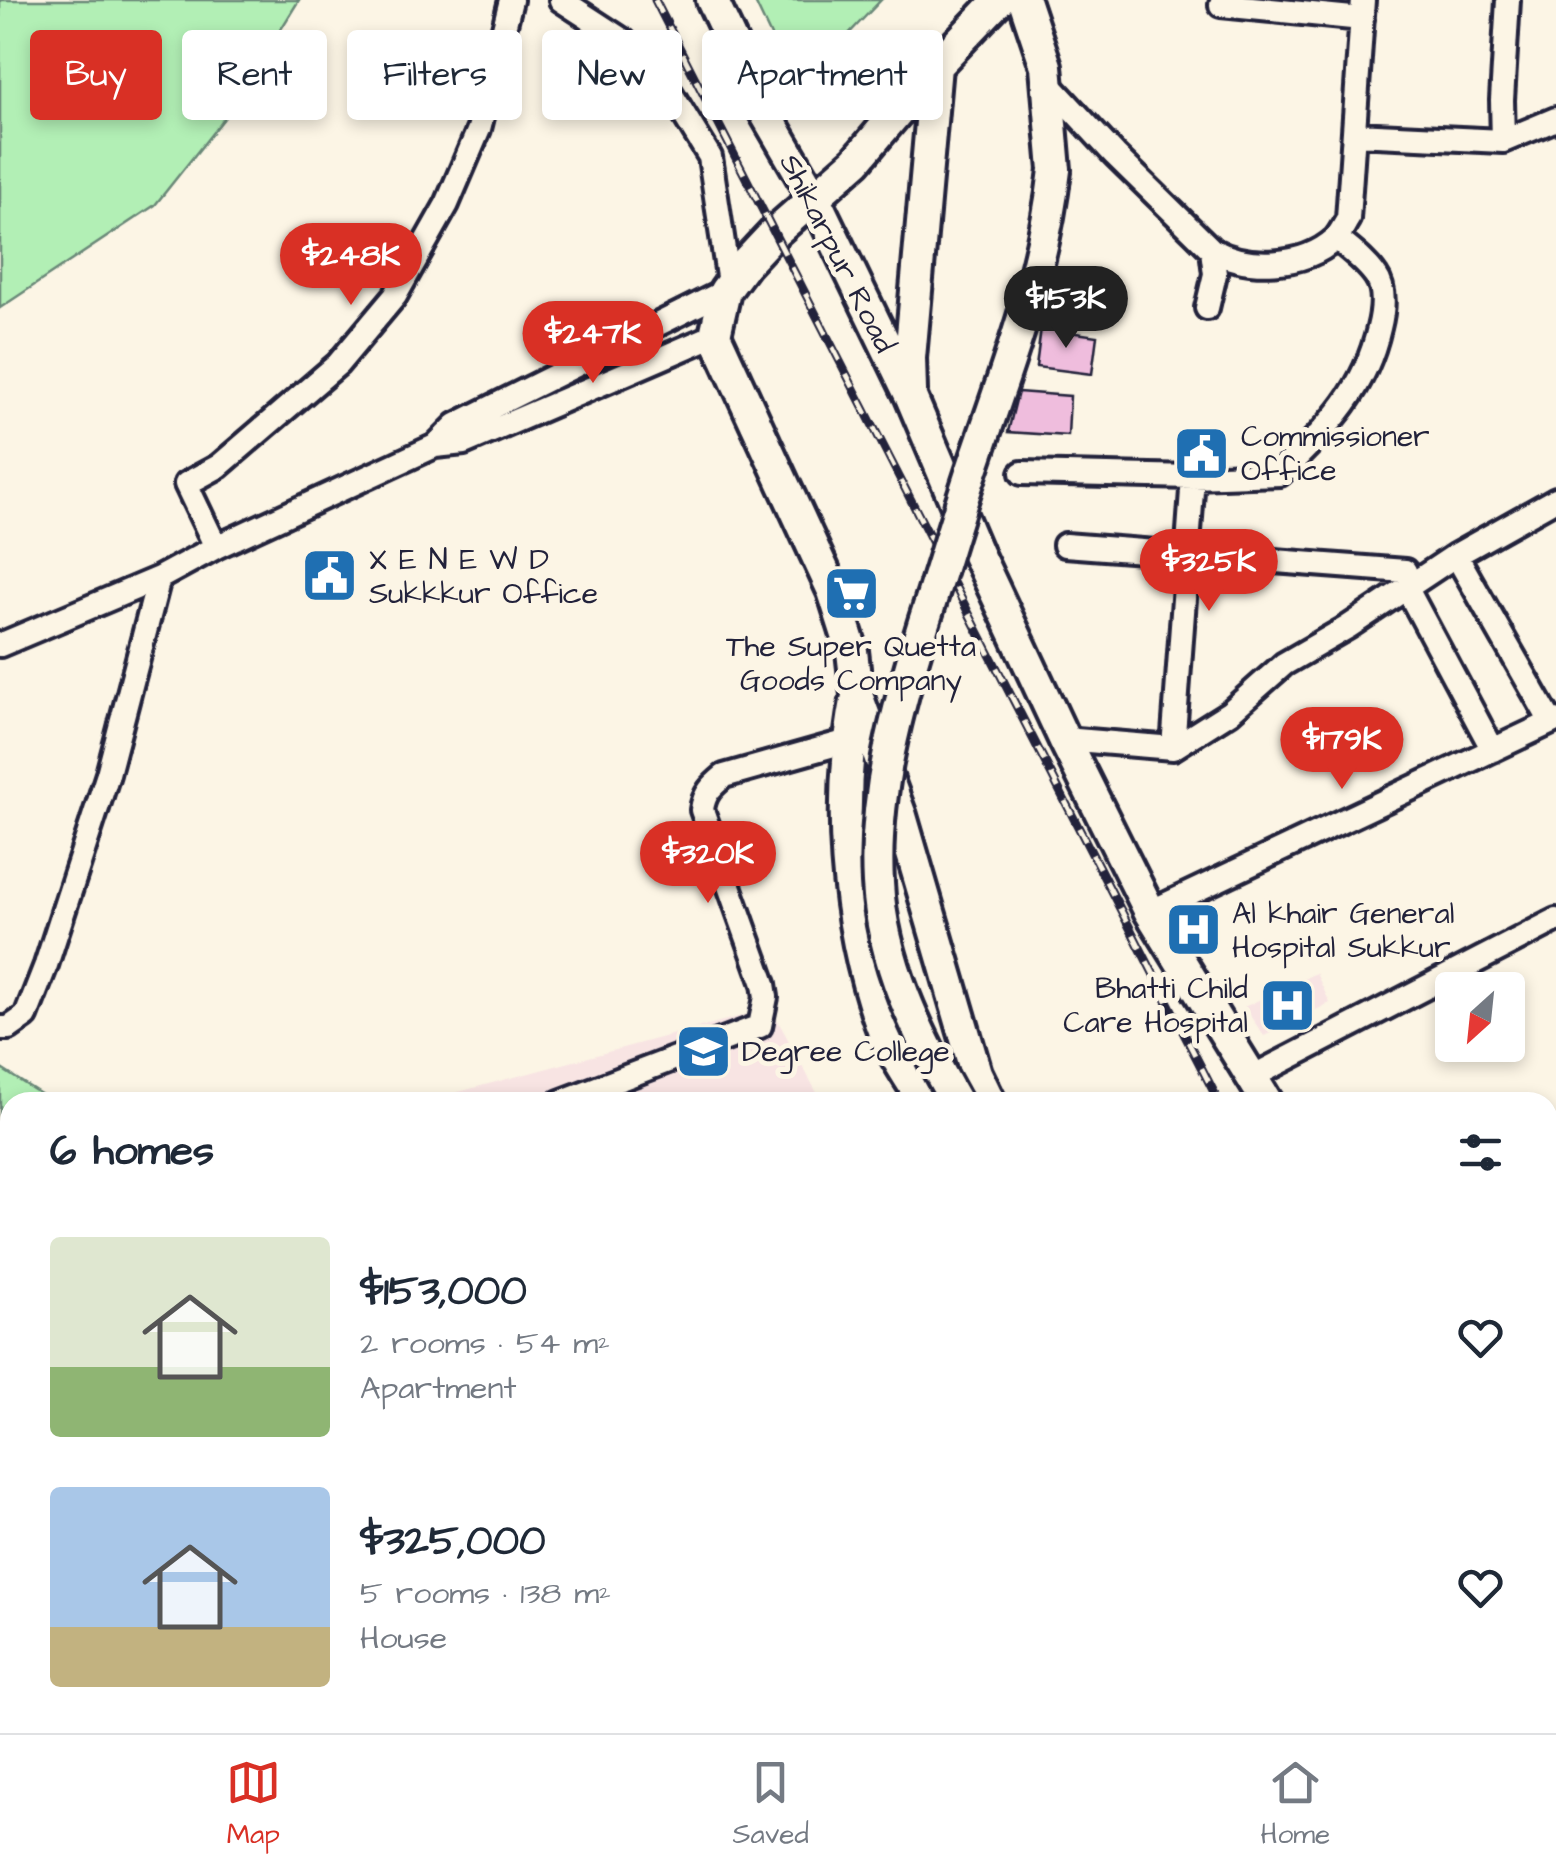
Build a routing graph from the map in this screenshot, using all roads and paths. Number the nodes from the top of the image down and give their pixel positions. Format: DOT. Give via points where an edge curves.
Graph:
graph roads {
  1 [pos="511,0"];
  2 [pos="561,0"];
  3 [pos="712,0"];
  4 [pos="999,0"];
  5 [pos="1024,0"];
  6 [pos="1508,0"];
  7 [pos="1222,4"];
  8 [pos="1362,9"];
  9 [pos="943,59"];
  10 [pos="1050,84"];
  11 [pos="1556,118"];
  12 [pos="890,120"];
  13 [pos="911,120"];
  14 [pos="931,120"];
  15 [pos="1355,134"];
  16 [pos="1503,141"];
  17 [pos="814,197"];
  18 [pos="1336,238"];
  19 [pos="1212,250"];
  20 [pos="727,287"];
  21 [pos="1207,308"];
  22 [pos="715,335"];
  23 [pos="894,363"];
  24 [pos="911,398"];
  25 [pos="435,446"];
  26 [pos="1022,473"];
  27 [pos="1193,478"];
  28 [pos="1556,499"];
  29 [pos="1065,544"];
  30 [pos="216,548"];
  31 [pos="1456,555"];
  32 [pos="1187,556"];
  33 [pos="159,578"];
  34 [pos="1406,579"];
  35 [pos="0,646"];
  36 [pos="857,696"];
  37 [pos="1554,721"];
  38 [pos="1064,740"];
  39 [pos="848,741"];
  40 [pos="1173,748"];
  41 [pos="1493,750"];
  42 [pos="1150,912"];
  43 [pos="1556,920"];
  44 [pos="0,1028"];
  45 [pos="1260,1090"];
  46 [pos="586,1092"];
  47 [pos="918,1092"];
  48 [pos="950,1092"];
  49 [pos="985,1092"];
  1 -- 30 [label="street" via="479,129 396,296 338,364 220,466 186,484"];
  2 -- 20 [label="street" via="624,41 666,85 710,157"];
  3 -- 17 [label="main road, Shikarpur Road"];
  4 -- 9 [label="main road"];
  5 -- 10 [label="main road"];
  6 -- 16 [label="street"];
  7 -- 8 [label="street"];
  8 -- 15 [label="street"];
  10 -- 19 [label="street"];
  10 -- 48 [label="main road, bridge" via="1055,170 1048,230 902,693 878,839 889,954"];
  11 -- 16 [label="street"];
  12 -- 17 [label="main road"];
  13 -- 23 [label="main road"];
  14 -- 24 [label="main road"];
  15 -- 16 [label="street"];
  15 -- 18 [label="street" via="1348,218"];
  17 -- 20 [label="main road"];
  17 -- 23 [label="main road, Shikarpur Road"];
  18 -- 19 [label="street" via="1312,253 1258,264"];
  18 -- 27 [label="street" via="1378,278 1383,298 1373,354 1359,386 1280,474"];
  19 -- 21 [label="street" via="1216,274"];
  20 -- 22 [label="main road"];
  20 -- 25 [label="street" via="456,425"];
  22 -- 25 [label="street" via="464,443"];
  22 -- 36 [label="main road" via="832,591 852,650"];
  23 -- 24 [label="main road, Shikarpur Road"];
  24 -- 38 [label="main road, Shikarpur Road"];
  25 -- 30 [label="street"];
  26 -- 27 [label="street"];
  27 -- 32 [label="street"];
  28 -- 31 [label="street"];
  29 -- 32 [label="street"];
  30 -- 33 [label="street"];
  31 -- 34 [label="street"];
  31 -- 37 [label="street"];
  32 -- 34 [label="street"];
  32 -- 40 [label="street"];
  33 -- 35 [label="street"];
  33 -- 44 [label="street" via="108,774 46,965 26,1016"];
  34 -- 40 [label="street"];
  34 -- 41 [label="street"];
  36 -- 39 [label="main road"];
  36 -- 49 [label="main road"];
  37 -- 41 [label="street"];
  38 -- 40 [label="street"];
  38 -- 42 [label="main road, Shikarpur Road"];
  39 -- 46 [label="street" via="724,776 703,799 764,984 760,1026"];
  39 -- 47 [label="main road" via="847,828 864,963 880,1025"];
  41 -- 42 [label="street"];
  42 -- 45 [label="main road, Shikarpur Road"];
  43 -- 45 [label="street"];
}
